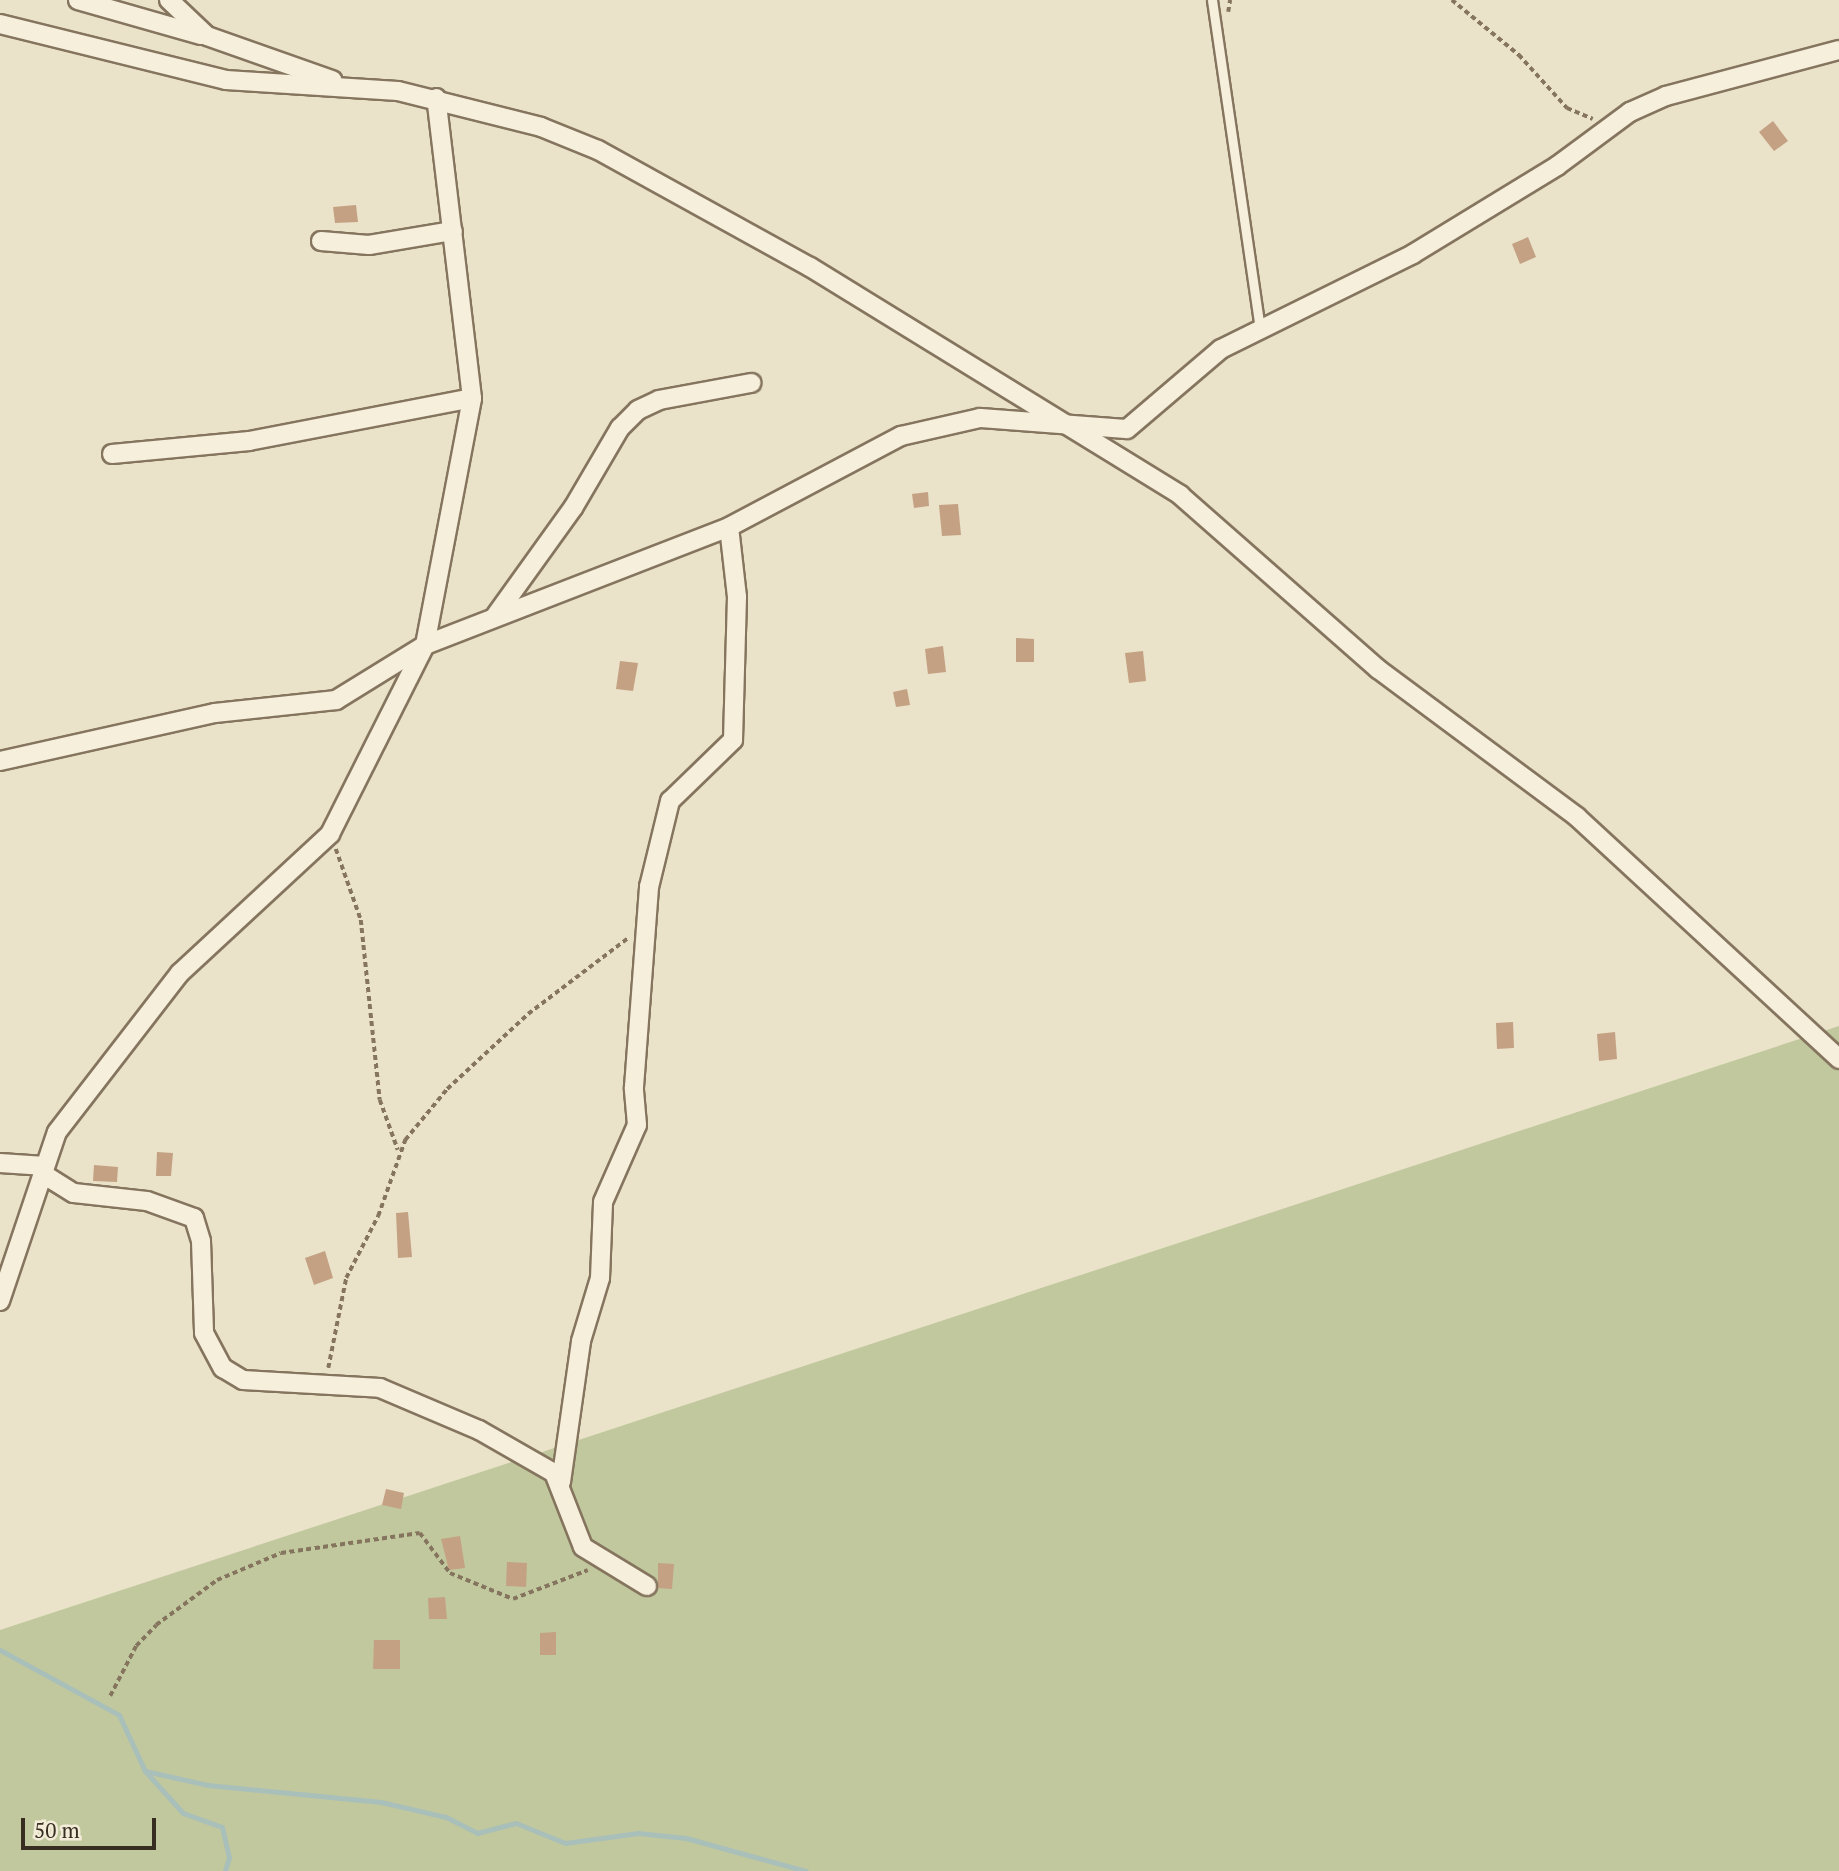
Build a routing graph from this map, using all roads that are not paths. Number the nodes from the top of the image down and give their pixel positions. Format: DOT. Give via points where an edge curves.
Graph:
graph roads {
  1 [pos="78,0"];
  2 [pos="169,0"];
  3 [pos="1212,0"];
  4 [pos="0,24"];
  5 [pos="207,36"];
  6 [pos="1839,50"];
  7 [pos="342,83"];
  8 [pos="436,98"];
  9 [pos="453,231"];
  10 [pos="321,241"];
  11 [pos="1260,330"];
  12 [pos="751,383"];
  13 [pos="472,398"];
  14 [pos="1068,425"];
  15 [pos="112,454"];
  16 [pos="729,527"];
  17 [pos="495,617"];
  18 [pos="425,645"];
  19 [pos="0,761"];
  20 [pos="1839,1059"];
  21 [pos="0,1163"];
  22 [pos="44,1170"];
  23 [pos="0,1301"];
  24 [pos="561,1482"];
  25 [pos="647,1586"];
  1 -- 5 [label="street"];
  2 -- 5 [label="street"];
  3 -- 11 [label="lane"];
  4 -- 7 [label="street" via="226,80"];
  5 -- 7 [label="street"];
  6 -- 11 [label="street" via="1666,96 1612,125 1413,254"];
  7 -- 8 [label="street"];
  8 -- 9 [label="street"];
  8 -- 14 [label="street" via="541,127 598,150 810,268"];
  9 -- 10 [label="street" via="369,246"];
  9 -- 13 [label="street"];
  11 -- 14 [label="street" via="1221,349 1136,426 1103,432"];
  12 -- 17 [label="street" via="659,400 638,411 620,428 573,508"];
  13 -- 15 [label="street" via="248,441"];
  13 -- 18 [label="street"];
  14 -- 16 [label="street" via="980,418 901,436"];
  14 -- 20 [label="street" via="1180,495 1378,669 1541,786 1785,1002"];
  16 -- 17 [label="street"];
  16 -- 24 [label="street" via="737,597 733,740 670,801 642,928 637,1125 603,1202 600,1278 581,1341"];
  17 -- 18 [label="street"];
  18 -- 19 [label="street" via="324,704 215,713"];
  18 -- 22 [label="street" via="330,834 229,925 140,1017 57,1132"];
  21 -- 22 [label="street"];
  22 -- 23 [label="street"];
  22 -- 24 [label="street" via="74,1193 188,1212 201,1241 204,1333 223,1368 243,1380 325,1383 398,1393 479,1430"];
  24 -- 25 [label="street" via="575,1535 603,1564"];
}
